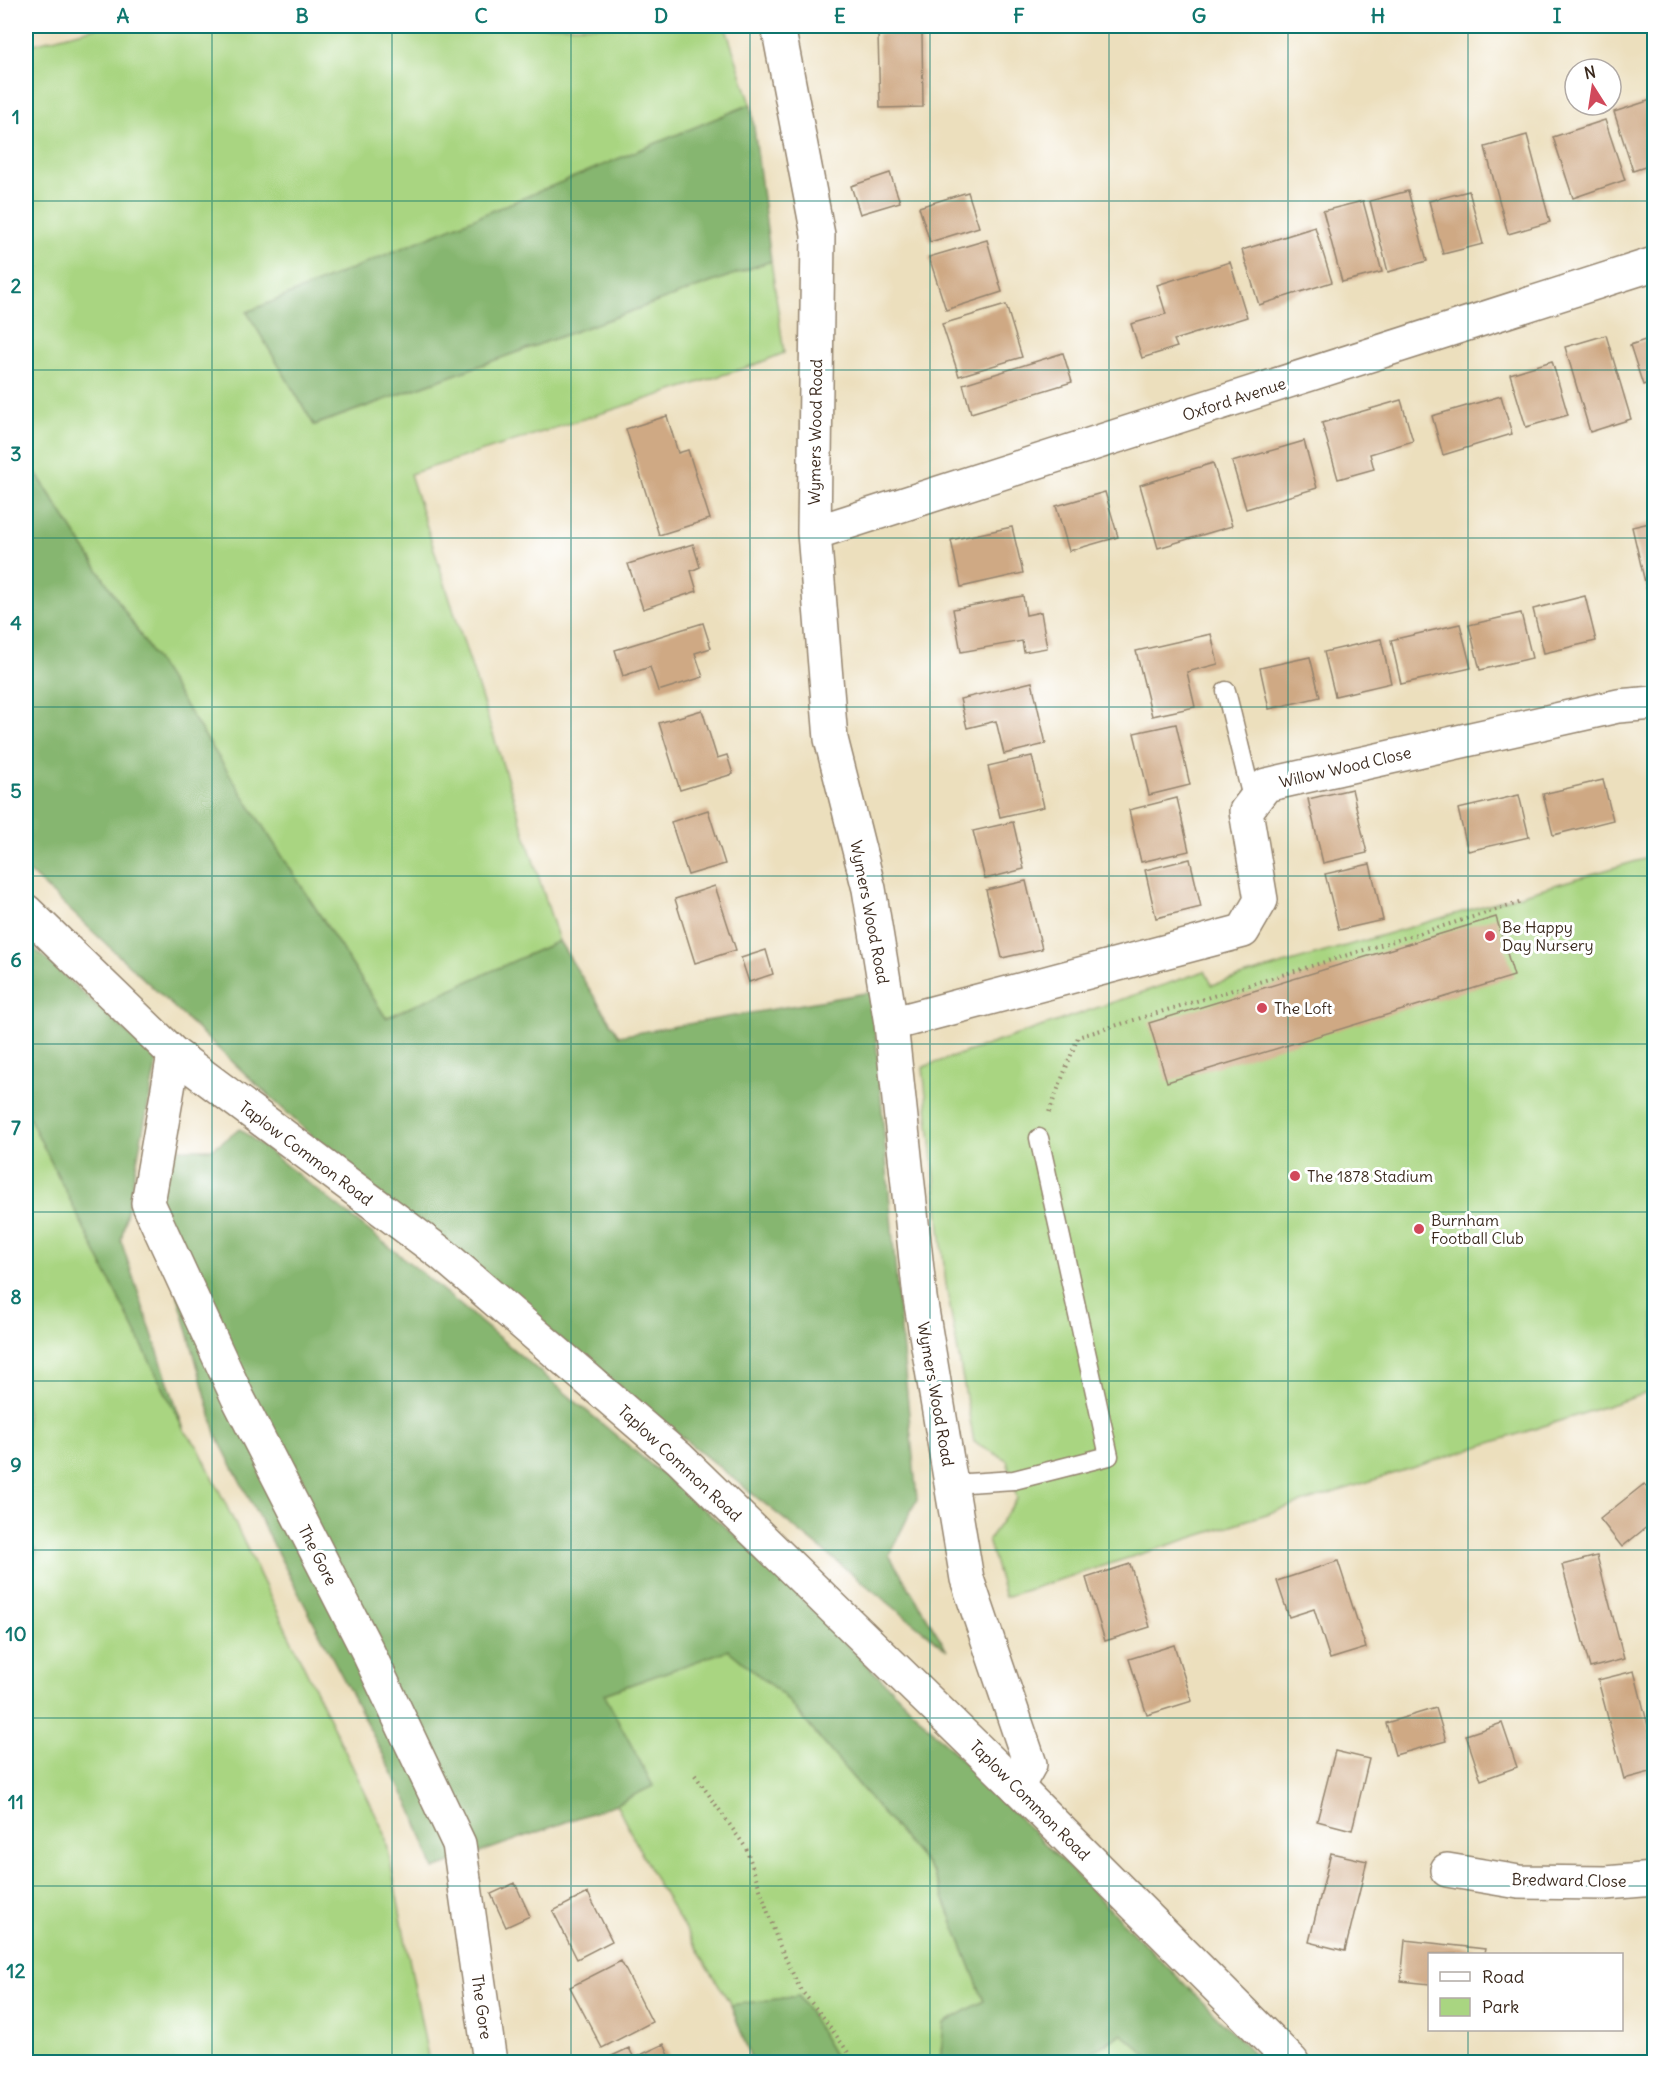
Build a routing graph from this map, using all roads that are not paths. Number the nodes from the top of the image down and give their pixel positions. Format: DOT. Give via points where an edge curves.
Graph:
graph roads {
  1 [pos="778,26"];
  2 [pos="1654,264"];
  3 [pos="814,533"];
  4 [pos="1226,691"];
  5 [pos="1654,703"];
  6 [pos="1253,802"];
  7 [pos="26,911"];
  8 [pos="891,1024"];
  9 [pos="174,1054"];
  10 [pos="1039,1138"];
  11 [pos="952,1484"];
  12 [pos="1017,1787"];
  13 [pos="1447,1870"];
  14 [pos="1654,1879"];
  15 [pos="489,2062"];
  16 [pos="1292,2062"];
  1 -- 3 [label="street, Wymers Wood Road" via="818,235"];
  2 -- 3 [label="street, Oxford Avenue"];
  3 -- 8 [label="street, Wymers Wood Road" via="831,738 869,888"];
  4 -- 6 [label="lane"];
  5 -- 6 [label="street, Willow Wood Close" via="1618,706 1266,785"];
  6 -- 8 [label="street" via="1246,811 1261,900 1243,931"];
  7 -- 9 [label="street, Taplow Common Road"];
  8 -- 11 [label="street, Wymers Wood Road" via="920,1298"];
  9 -- 12 [label="street, Taplow Common Road" via="442,1254 679,1458"];
  9 -- 15 [label="street, The Gore" via="148,1203 238,1398 367,1650 459,1844"];
  10 -- 11 [label="lane" via="1109,1456 1014,1480"];
  11 -- 12 [label="street, Wymers Wood Road" via="967,1579 1030,1764"];
  12 -- 16 [label="street, Taplow Common Road"];
  13 -- 14 [label="street, Bredward Close" via="1520,1882"];
}
